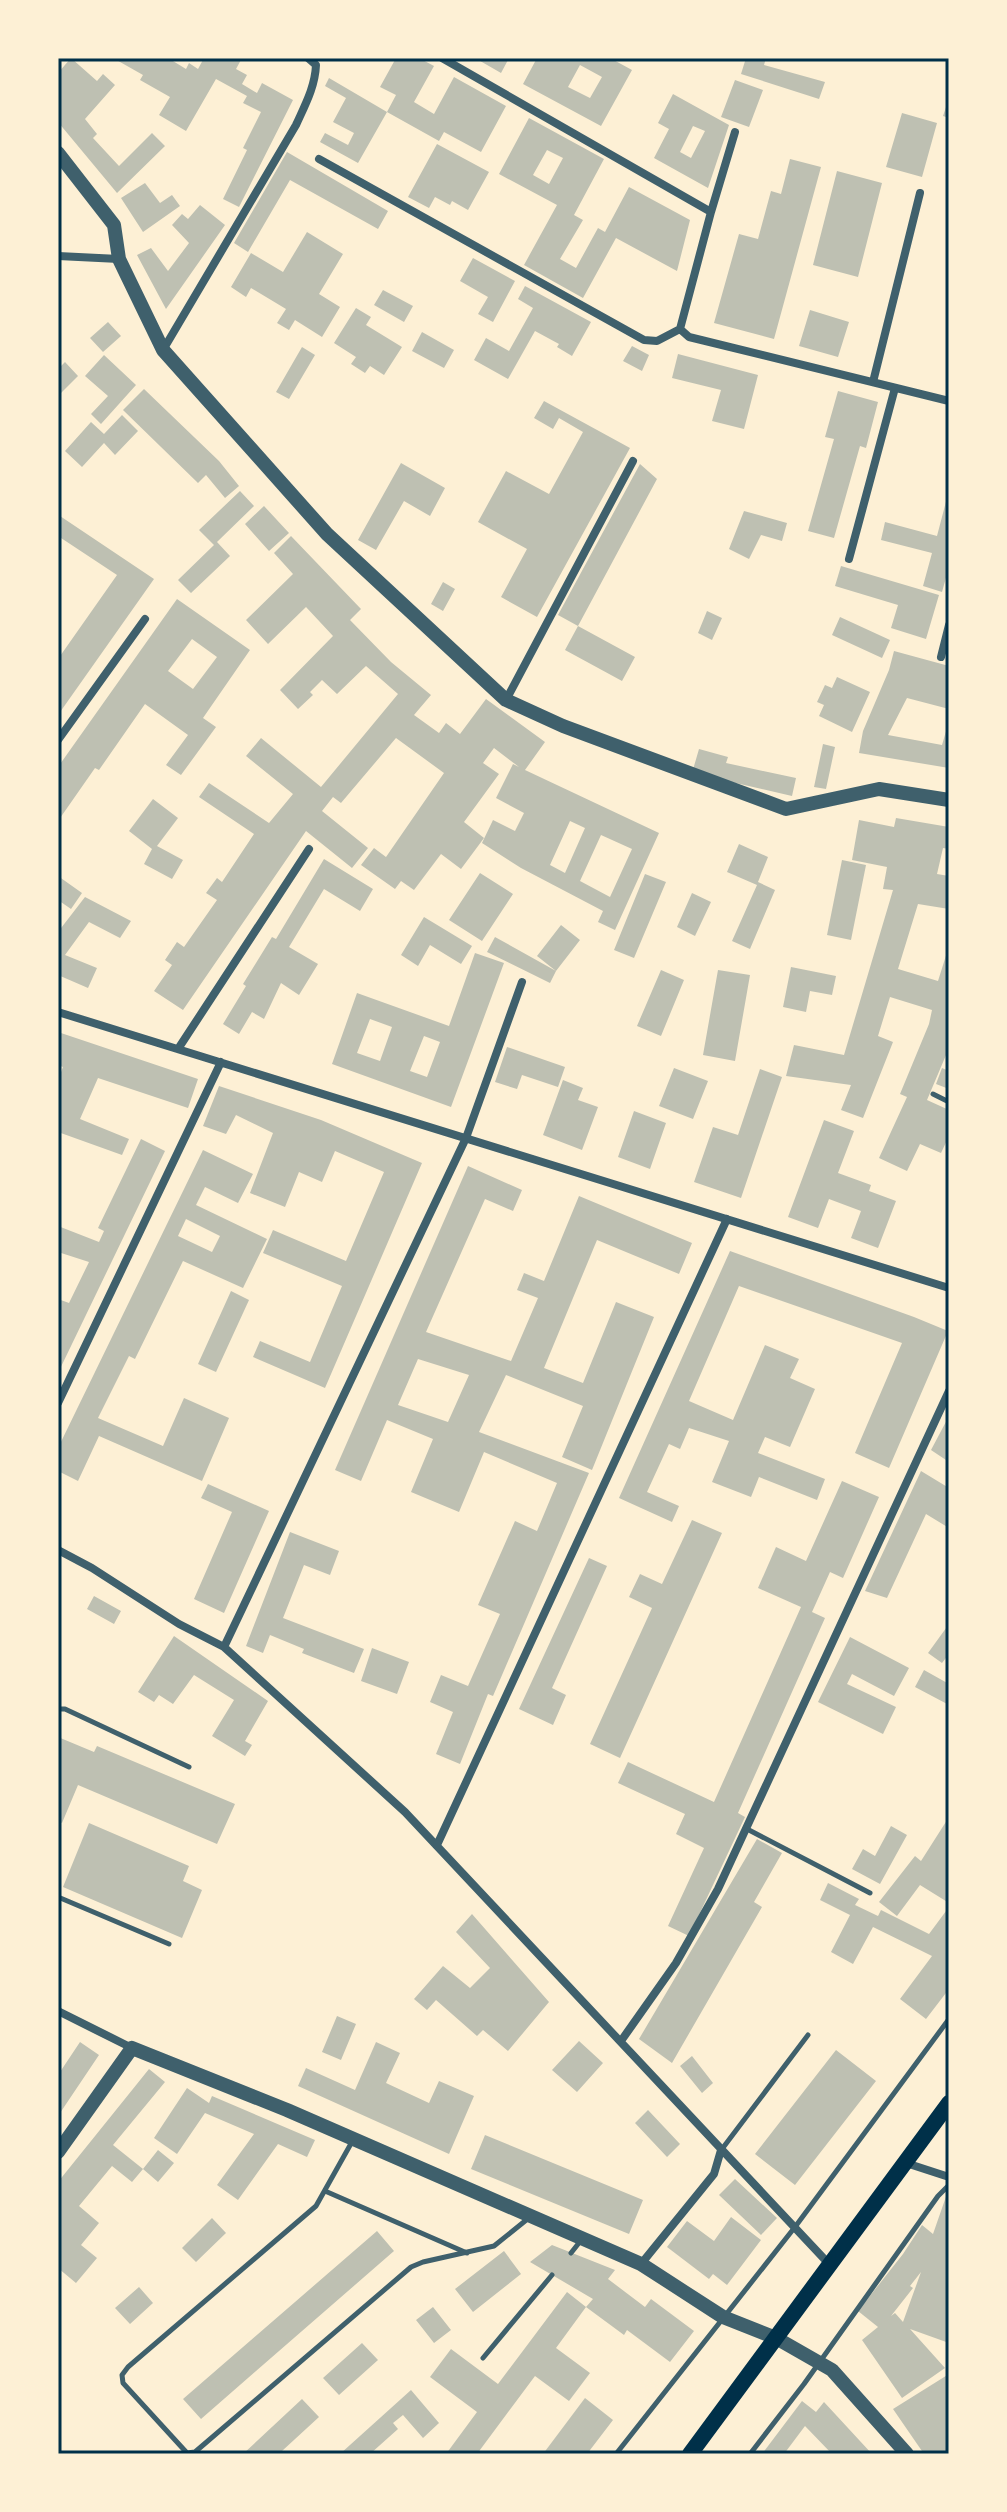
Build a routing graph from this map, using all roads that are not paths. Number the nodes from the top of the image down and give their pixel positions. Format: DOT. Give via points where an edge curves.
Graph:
graph roads {
  1 [pos="308,58"];
  2 [pos="442,58"];
  3 [pos="735,132"];
  4 [pos="58,153"];
  5 [pos="319,159"];
  6 [pos="920,193"];
  7 [pos="711,212"];
  8 [pos="58,256"];
  9 [pos="119,259"];
  10 [pos="680,329"];
  11 [pos="163,350"];
  12 [pos="873,382"];
  13 [pos="895,388"];
  14 [pos="949,401"];
  15 [pos="633,461"];
  16 [pos="849,559"];
  17 [pos="145,619"];
  18 [pos="949,625"];
  19 [pos="941,657"];
  20 [pos="506,700"];
  21 [pos="58,740"];
  22 [pos="949,800"];
  23 [pos="309,849"];
  24 [pos="522,982"];
  25 [pos="58,1012"];
  26 [pos="178,1049"];
  27 [pos="221,1062"];
  28 [pos="933,1094"];
  29 [pos="949,1102"];
  30 [pos="466,1138"];
  31 [pos="727,1219"];
  32 [pos="949,1288"];
  33 [pos="949,1391"];
  34 [pos="58,1403"];
  35 [pos="58,1550"];
  36 [pos="224,1647"];
  37 [pos="58,1709"];
  38 [pos="189,1767"];
  39 [pos="747,1829"];
  40 [pos="437,1845"];
  41 [pos="870,1893"];
  42 [pos="58,1897"];
  43 [pos="169,1944"];
  44 [pos="58,2011"];
  45 [pos="949,2019"];
  46 [pos="808,2035"];
  47 [pos="621,2041"];
  48 [pos="132,2048"];
  49 [pos="949,2103"];
  50 [pos="353,2139"];
  51 [pos="721,2150"];
  52 [pos="58,2152"];
  53 [pos="905,2162"];
  54 [pos="949,2177"];
  55 [pos="949,2185"];
  56 [pos="325,2191"];
  57 [pos="531,2216"];
  58 [pos="795,2227"];
  59 [pos="583,2239"];
  60 [pos="467,2253"];
  61 [pos="571,2253"];
  62 [pos="641,2264"];
  63 [pos="829,2264"];
  64 [pos="552,2275"];
  65 [pos="723,2317"];
  66 [pos="776,2338"];
  67 [pos="483,2358"];
  68 [pos="820,2361"];
  69 [pos="616,2454"];
  70 [pos="690,2454"];
  71 [pos="750,2454"];
  72 [pos="907,2454"];
  1 -- 11 [label="street" via="316,65 315,76 296,125"];
  2 -- 7 [label="street"];
  3 -- 7 [label="street"];
  4 -- 9 [label="street" via="114,225"];
  5 -- 10 [label="street" via="644,340 657,341"];
  6 -- 12 [label="street"];
  7 -- 10 [label="street"];
  8 -- 9 [label="street"];
  9 -- 11 [label="street"];
  10 -- 12 [label="street" via="689,337"];
  11 -- 20 [label="street" via="327,534"];
  12 -- 13 [label="street"];
  13 -- 14 [label="street"];
  13 -- 16 [label="street"];
  15 -- 20 [label="street"];
  17 -- 21 [label="street"];
  18 -- 19 [label="street"];
  20 -- 22 [label="street" via="786,809 879,789"];
  23 -- 26 [label="street"];
  24 -- 30 [label="street"];
  25 -- 26 [label="street"];
  26 -- 27 [label="street"];
  27 -- 30 [label="street"];
  27 -- 34 [label="street"];
  28 -- 29 [label="lane"];
  30 -- 31 [label="street"];
  30 -- 36 [label="street"];
  31 -- 32 [label="street"];
  31 -- 40 [label="street"];
  33 -- 39 [label="street"];
  35 -- 36 [label="street"];
  36 -- 40 [label="street"];
  37 -- 38 [label="lane"];
  39 -- 41 [label="lane"];
  39 -- 47 [label="street" via="676,1963"];
  40 -- 47 [label="street"];
  42 -- 43 [label="lane"];
  44 -- 48 [label="street"];
  45 -- 58 [label="lane"];
  46 -- 51 [label="lane"];
  47 -- 51 [label="street"];
  48 -- 50 [label="street"];
  48 -- 52 [label="street"];
  49 -- 53 [label="main road"];
  50 -- 56 [label="lane"];
  50 -- 57 [label="street"];
  51 -- 58 [label="street"];
  51 -- 62 [label="street" via="714,2174"];
  53 -- 54 [label="street"];
  53 -- 63 [label="main road"];
  55 -- 68 [label="lane"];
  56 -- 60 [label="lane"];
  56 -- 60 [label="lane" via="304,2217 122,2375 123,2383 187,2453 195,2452 399,2275 423,2262"];
  57 -- 59 [label="street"];
  57 -- 60 [label="lane" via="494,2246"];
  58 -- 63 [label="street"];
  58 -- 65 [label="lane"];
  59 -- 61 [label="lane"];
  59 -- 62 [label="street"];
  62 -- 65 [label="street"];
  63 -- 66 [label="main road"];
  64 -- 67 [label="lane"];
  65 -- 66 [label="street"];
  65 -- 69 [label="lane"];
  66 -- 68 [label="street"];
  66 -- 70 [label="main road"];
  68 -- 71 [label="lane"];
  68 -- 72 [label="street"];
}
